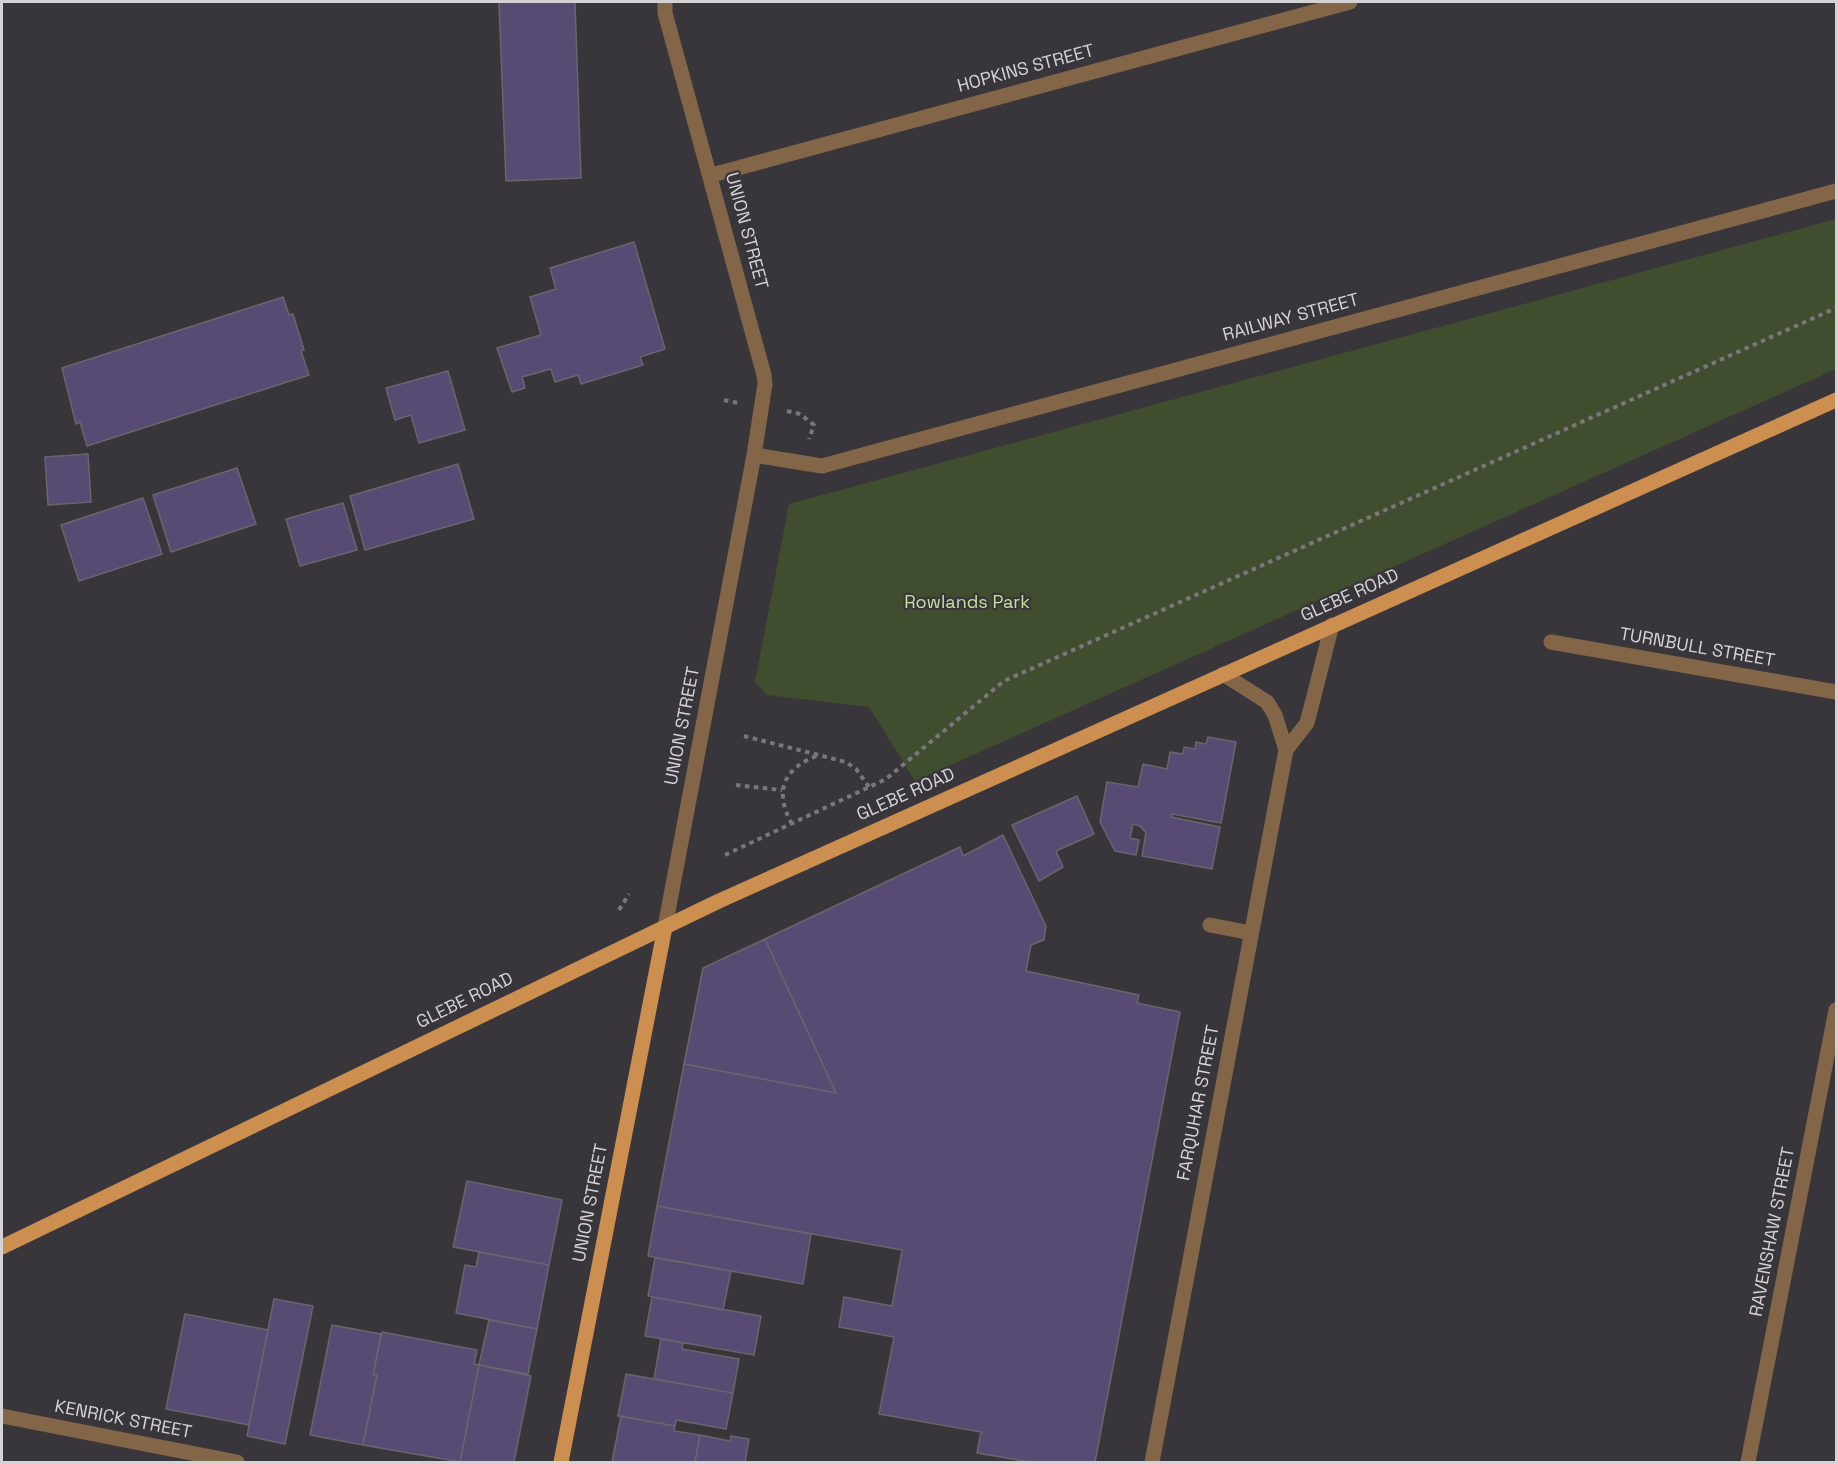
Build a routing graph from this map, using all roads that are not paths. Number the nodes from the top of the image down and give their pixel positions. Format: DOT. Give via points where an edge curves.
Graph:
graph roads {
  1 [pos="1350,2"];
  2 [pos="668,5"];
  3 [pos="712,175"];
  4 [pos="1836,191"];
  5 [pos="1836,400"];
  6 [pos="754,455"];
  7 [pos="1332,625"];
  8 [pos="1551,642"];
  9 [pos="1223,674"];
  10 [pos="1836,692"];
  11 [pos="1286,750"];
  12 [pos="1210,925"];
  13 [pos="665,927"];
  14 [pos="1251,933"];
  15 [pos="1836,1010"];
  16 [pos="2,1247"];
  17 [pos="2,1416"];
  18 [pos="237,1462"];
  19 [pos="561,1462"];
  20 [pos="1152,1462"];
  21 [pos="1748,1462"];
  1 -- 3 [label="street, HOPKINS STREET"];
  2 -- 3 [label="street, UNION STREET"];
  3 -- 6 [label="street, UNION STREET" via="764,375"];
  4 -- 6 [label="street, RAILWAY STREET" via="822,466"];
  5 -- 7 [label="main road, GLEBE ROAD"];
  6 -- 13 [label="street, UNION STREET"];
  7 -- 9 [label="main road, GLEBE ROAD"];
  7 -- 11 [label="street, FARQUHAR STREET" via="1307,723"];
  8 -- 10 [label="street, TURNBULL STREET"];
  9 -- 11 [label="street, FARQUHAR STREET" via="1267,702"];
  9 -- 13 [label="main road, GLEBE ROAD"];
  11 -- 14 [label="street, FARQUHAR STREET"];
  12 -- 14 [label="street"];
  13 -- 16 [label="main road, GLEBE ROAD"];
  13 -- 19 [label="main road, UNION STREET"];
  14 -- 20 [label="street, FARQUHAR STREET"];
  15 -- 21 [label="street, RAVENSHAW STREET"];
  17 -- 18 [label="street, KENRICK STREET"];
}
